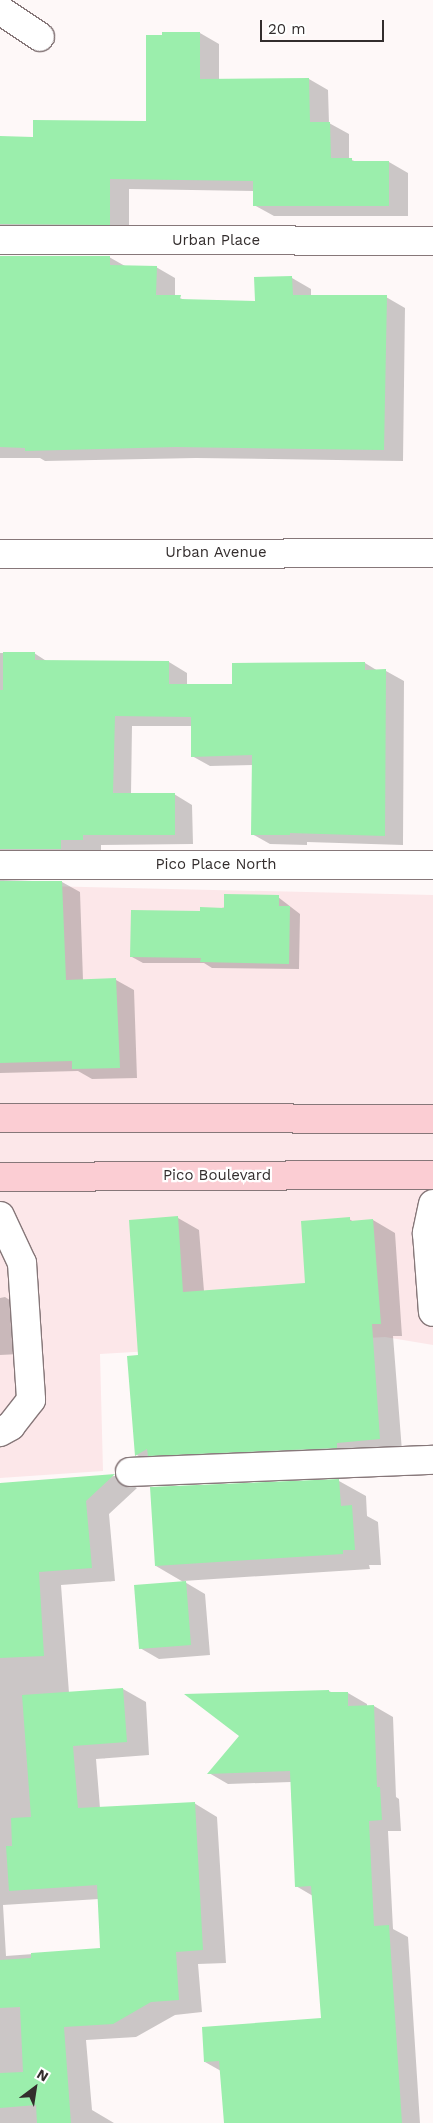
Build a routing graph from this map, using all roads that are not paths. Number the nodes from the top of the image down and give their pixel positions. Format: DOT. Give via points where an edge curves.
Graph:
graph roads {
  1 [pos="0,10"];
  2 [pos="40,37"];
  3 [pos="0,240"];
  4 [pos="433,241"];
  5 [pos="433,553"];
  6 [pos="0,554"];
  7 [pos="0,865"];
  8 [pos="433,866"];
  9 [pos="0,1118"];
  10 [pos="433,1119"];
  11 [pos="433,1175"];
  12 [pos="0,1177"];
  13 [pos="433,1204"];
  14 [pos="0,1216"];
  15 [pos="432,1280"];
  16 [pos="433,1312"];
  17 [pos="0,1432"];
  18 [pos="433,1460"];
  19 [pos="130,1472"];
  1 -- 2 [label="street"];
  3 -- 4 [label="street, Urban Place"];
  5 -- 6 [label="street, Urban Avenue"];
  7 -- 8 [label="street, Pico Place North"];
  9 -- 10 [label="main road"];
  11 -- 12 [label="main road, Pico Boulevard"];
  13 -- 15 [label="street" via="427,1233"];
  14 -- 17 [label="street" via="22,1263 31,1400 11,1426"];
  15 -- 16 [label="street"];
  18 -- 19 [label="street"];
}
